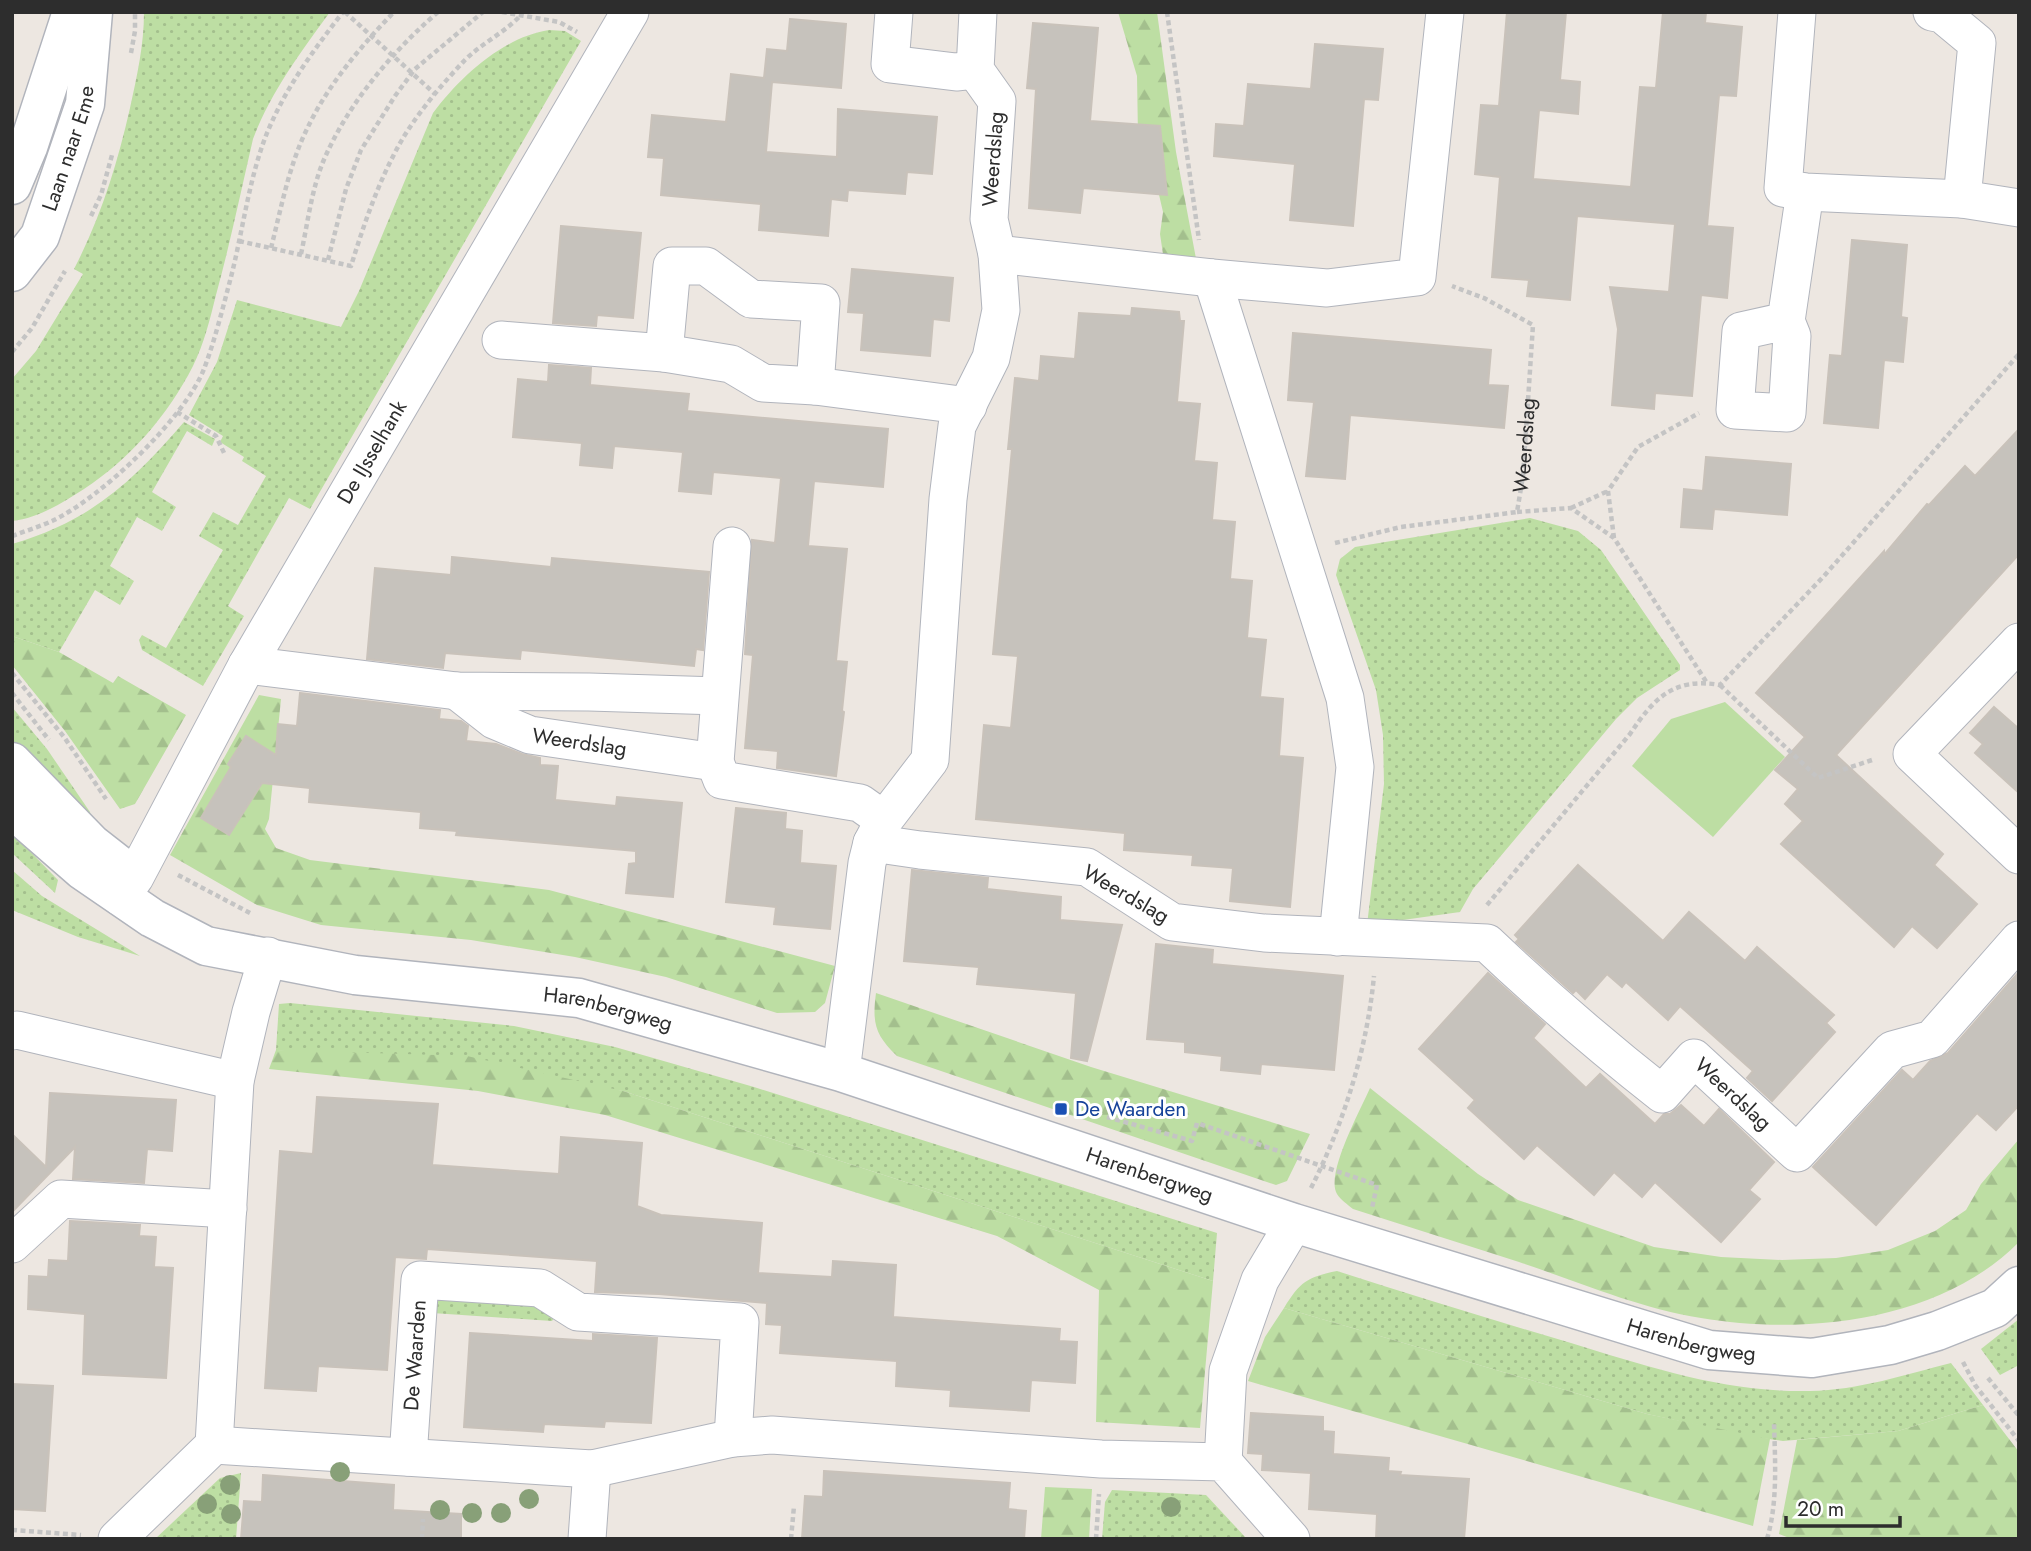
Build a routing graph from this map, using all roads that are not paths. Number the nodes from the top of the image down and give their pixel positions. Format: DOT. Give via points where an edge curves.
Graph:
graph roads {
  1 [pos="72,12"];
  2 [pos="93,12"];
  3 [pos="630,12"];
  4 [pos="894,12"];
  5 [pos="978,12"];
  6 [pos="1445,12"];
  7 [pos="1797,12"];
  8 [pos="1932,12"];
  9 [pos="975,70"];
  10 [pos="12,185"];
  11 [pos="1805,192"];
  12 [pos="1962,199"];
  13 [pos="2019,208"];
  14 [pos="997,254"];
  15 [pos="12,272"];
  16 [pos="1212,278"];
  17 [pos="1786,321"];
  18 [pos="501,340"];
  19 [pos="664,353"];
  20 [pos="815,386"];
  21 [pos="968,406"];
  22 [pos="732,546"];
  23 [pos="2019,642"];
  24 [pos="247,665"];
  25 [pos="457,691"];
  26 [pos="719,696"];
  27 [pos="12,762"];
  28 [pos="715,762"];
  29 [pos="12,809"];
  30 [pos="878,832"];
  31 [pos="2019,855"];
  32 [pos="128,887"];
  33 [pos="1338,937"];
  34 [pos="2019,940"];
  35 [pos="268,956"];
  36 [pos="14,1029"];
  37 [pos="841,1072"];
  38 [pos="235,1081"];
  39 [pos="228,1209"];
  40 [pos="1294,1223"];
  41 [pos="12,1244"];
  42 [pos="2019,1286"];
  43 [pos="733,1438"];
  44 [pos="214,1445"];
  45 [pos="408,1457"];
  46 [pos="1223,1462"];
  47 [pos="592,1469"];
  48 [pos="117,1539"];
  49 [pos="587,1539"];
  50 [pos="1291,1539"];
  1 -- 10 [label="street, Laan naar Eme"];
  2 -- 15 [label="street, Laan naar Eme" via="85,104 40,236"];
  3 -- 24 [label="street, De IJsselhank"];
  4 -- 9 [label="street" via="890,64"];
  5 -- 9 [label="street"];
  6 -- 16 [label="street" via="1417,278 1327,288"];
  7 -- 11 [label="street" via="1783,188"];
  8 -- 12 [label="street" via="1942,14 1977,43"];
  9 -- 14 [label="street, Weerdslag" via="997,101 989,219"];
  11 -- 12 [label="street"];
  11 -- 17 [label="street"];
  12 -- 13 [label="street"];
  14 -- 16 [label="street"];
  14 -- 21 [label="street, Weerdslag" via="1001,310 991,358"];
  16 -- 33 [label="street" via="1345,698 1354,767"];
  17 -- 17 [label="street" via="1741,331 1735,410 1787,413 1792,336"];
  18 -- 19 [label="street"];
  19 -- 20 [label="street" via="731,364 763,383"];
  19 -- 20 [label="street" via="672,266 706,266 751,299 821,303"];
  20 -- 21 [label="street"];
  21 -- 30 [label="street, Weerdslag" via="957,426 948,499 930,760"];
  22 -- 26 [label="street"];
  23 -- 31 [label="street" via="1912,754"];
  24 -- 25 [label="street, Weerdslag"];
  24 -- 32 [label="street, De IJsselhank"];
  25 -- 26 [label="street, Weerdslag"];
  25 -- 28 [label="street, Weerdslag" via="494,720 530,735"];
  26 -- 28 [label="street"];
  27 -- 32 [label="street, Harenbergweg"];
  28 -- 30 [label="street, Weerdslag" via="722,780 860,803"];
  29 -- 32 [label="street, Harenbergweg" via="82,870"];
  30 -- 33 [label="street, Weerdslag" via="920,850 1087,867 1172,922"];
  30 -- 37 [label="street, Weerdslag" via="867,863"];
  32 -- 35 [label="street, Harenbergweg"];
  33 -- 34 [label="street, Weerdslag" via="1487,943 1532,987 1662,1094 1694,1058 1797,1153 1892,1050 1932,1039"];
  35 -- 37 [label="street, Harenbergweg" via="355,975 579,998"];
  35 -- 38 [label="street"];
  36 -- 38 [label="street"];
  37 -- 40 [label="street, Harenbergweg"];
  38 -- 39 [label="street"];
  39 -- 41 [label="street" via="61,1199"];
  39 -- 44 [label="street"];
  40 -- 42 [label="street, Harenbergweg" via="1709,1350 1812,1358 1889,1345 1995,1308"];
  40 -- 46 [label="street" via="1260,1280 1228,1371"];
  43 -- 45 [label="street, De Waarden" via="740,1322 578,1312 540,1288 420,1279"];
  43 -- 46 [label="street" via="772,1435 1101,1459"];
  43 -- 47 [label="street"];
  44 -- 45 [label="street"];
  44 -- 48 [label="street"];
  45 -- 47 [label="street"];
  46 -- 50 [label="street"];
  47 -- 49 [label="street"];
}
